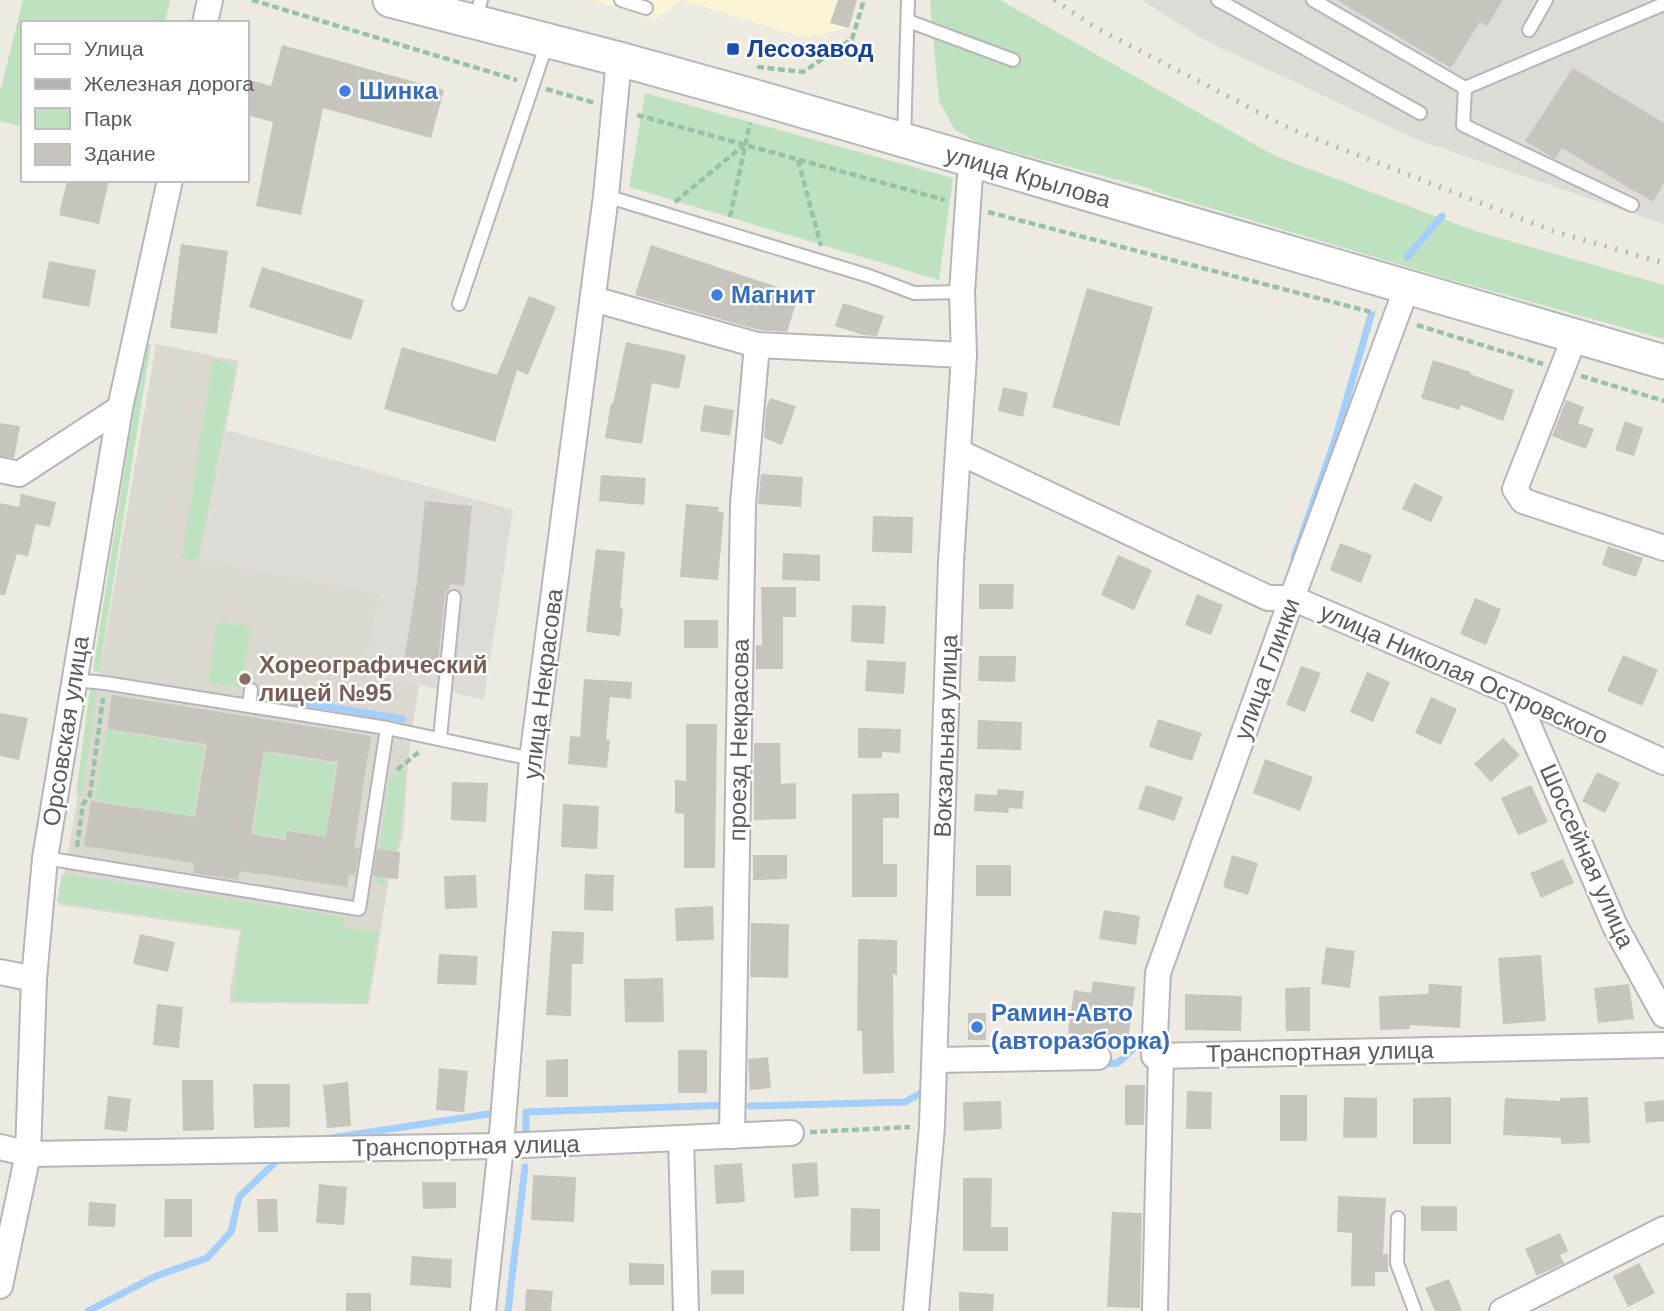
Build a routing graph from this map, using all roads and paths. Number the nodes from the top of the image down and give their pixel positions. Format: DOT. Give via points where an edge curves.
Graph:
graph roads {
  1 [pos="210,0"];
  2 [pos="390,0"];
  3 [pos="621,0"];
  4 [pos="908,0"];
  5 [pos="1218,0"];
  6 [pos="1313,0"];
  7 [pos="1546,0"];
  8 [pos="1664,4"];
  9 [pos="646,8"];
  10 [pos="478,11"];
  11 [pos="205,21"];
  12 [pos="908,21"];
  13 [pos="1529,30"];
  14 [pos="548,40"];
  15 [pos="619,59"];
  16 [pos="1013,60"];
  17 [pos="1465,88"];
  18 [pos="1420,113"];
  19 [pos="904,140"];
  20 [pos="745,145"];
  21 [pos="797,159"];
  22 [pos="971,160"];
  23 [pos="170,182"];
  24 [pos="606,196"];
  25 [pos="1632,205"];
  26 [pos="661,214"];
  27 [pos="826,264"];
  28 [pos="1407,287"];
  29 [pos="962,292"];
  30 [pos="593,299"];
  31 [pos="459,304"];
  32 [pos="1575,336"];
  33 [pos="757,345"];
  34 [pos="964,355"];
  35 [pos="1664,362"];
  36 [pos="120,408"];
  37 [pos="958,452"];
  38 [pos="0,470"];
  39 [pos="1664,548"];
  40 [pos="454,597"];
  41 [pos="1292,598"];
  42 [pos="74,680"];
  43 [pos="106,683"];
  44 [pos="251,690"];
  45 [pos="1515,694"];
  46 [pos="249,706"];
  47 [pos="387,728"];
  48 [pos="438,738"];
  49 [pos="532,759"];
  50 [pos="1664,762"];
  51 [pos="378,786"];
  52 [pos="45,858"];
  53 [pos="75,864"];
  54 [pos="0,972"];
  55 [pos="34,979"];
  56 [pos="1664,1015"];
  57 [pos="1664,1045"];
  58 [pos="1158,1056"];
  59 [pos="1098,1057"];
  60 [pos="934,1060"];
  61 [pos="932,1126"];
  62 [pos="791,1133"];
  63 [pos="732,1136"];
  64 [pos="681,1139"];
  65 [pos="501,1146"];
  66 [pos="0,1147"];
  67 [pos="28,1154"];
  68 [pos="1398,1218"];
  69 [pos="1664,1229"];
  70 [pos="0,1286"];
  71 [pos="483,1311"];
  72 [pos="686,1311"];
  73 [pos="915,1311"];
  74 [pos="1155,1311"];
  75 [pos="1415,1311"];
  76 [pos="1502,1311"];
  1 -- 11 [label="street"];
  2 -- 10 [label="main road, улица Крылова"];
  3 -- 9 [label="lane"];
  4 -- 12 [label="lane"];
  5 -- 18 [label="lane"];
  6 -- 17 [label="lane"];
  7 -- 13 [label="lane"];
  8 -- 17 [label="lane"];
  10 -- 14 [label="main road, улица Крылова"];
  12 -- 16 [label="lane"];
  12 -- 19 [label="lane"];
  14 -- 15 [label="main road, улица Крылова"];
  14 -- 31 [label="lane"];
  15 -- 19 [label="main road, улица Крылова"];
  15 -- 24 [label="street, улица Некрасова"];
  17 -- 25 [label="lane" via="1463,125"];
  19 -- 22 [label="main road, улица Крылова"];
  20 -- 26 [label="path"];
  21 -- 27 [label="path"];
  22 -- 28 [label="main road, улица Крылова"];
  22 -- 29 [label="street, Вокзальная улица"];
  23 -- 36 [label="street, Орсовская улица"];
  24 -- 26 [label="lane"];
  24 -- 30 [label="street, улица Некрасова"];
  26 -- 27 [label="lane"];
  27 -- 29 [label="lane" via="915,293"];
  28 -- 32 [label="main road, улица Крылова"];
  28 -- 41 [label="street, улица Глинки"];
  29 -- 34 [label="street, Вокзальная улица"];
  30 -- 33 [label="street"];
  30 -- 49 [label="street, улица Некрасова"];
  32 -- 35 [label="main road, улица Крылова"];
  32 -- 39 [label="street" via="1515,489 1523,501"];
  33 -- 34 [label="street"];
  33 -- 63 [label="street, проезд Некрасова" via="743,504"];
  34 -- 37 [label="street, Вокзальная улица"];
  36 -- 38 [label="street" via="19,474"];
  36 -- 42 [label="street, Орсовская улица"];
  37 -- 41 [label="street, улица Николая Островского" via="1268,598"];
  37 -- 60 [label="street, Вокзальная улица"];
  40 -- 48 [label="lane"];
  41 -- 45 [label="street, улица Николая Островского"];
  41 -- 58 [label="street, улица Глинки" via="1158,973"];
  42 -- 43 [label="lane"];
  42 -- 52 [label="street, Орсовская улица"];
  43 -- 46 [label="lane"];
  43 -- 53 [label="path"];
  44 -- 46 [label="lane"];
  45 -- 50 [label="street, улица Николая Островского"];
  45 -- 56 [label="street, Шоссейная улица" via="1615,926"];
  46 -- 47 [label="lane"];
  47 -- 48 [label="lane"];
  47 -- 51 [label="lane"];
  48 -- 49 [label="lane"];
  48 -- 51 [label="path"];
  49 -- 65 [label="street, улица Некрасова"];
  51 -- 53 [label="lane" via="359,909"];
  52 -- 53 [label="lane"];
  52 -- 55 [label="street, Орсовская улица"];
  54 -- 55 [label="street"];
  55 -- 67 [label="street, Орсовская улица"];
  57 -- 58 [label="street, Транспортная улица"];
  58 -- 74 [label="street, улица Глинки"];
  59 -- 60 [label="street"];
  60 -- 61 [label="street, Вокзальная улица"];
  61 -- 62 [label="path"];
  61 -- 73 [label="street, Вокзальная улица"];
  62 -- 63 [label="street, Транспортная улица"];
  63 -- 64 [label="street, Транспортная улица"];
  64 -- 65 [label="street, Транспортная улица"];
  64 -- 72 [label="street"];
  65 -- 67 [label="street, Транспортная улица"];
  65 -- 71 [label="street, улица Некрасова"];
  66 -- 67 [label="street, Транспортная улица"];
  67 -- 70 [label="street, Орсовская улица"];
  68 -- 75 [label="lane" via="1396,1262"];
  69 -- 76 [label="street"];
}
